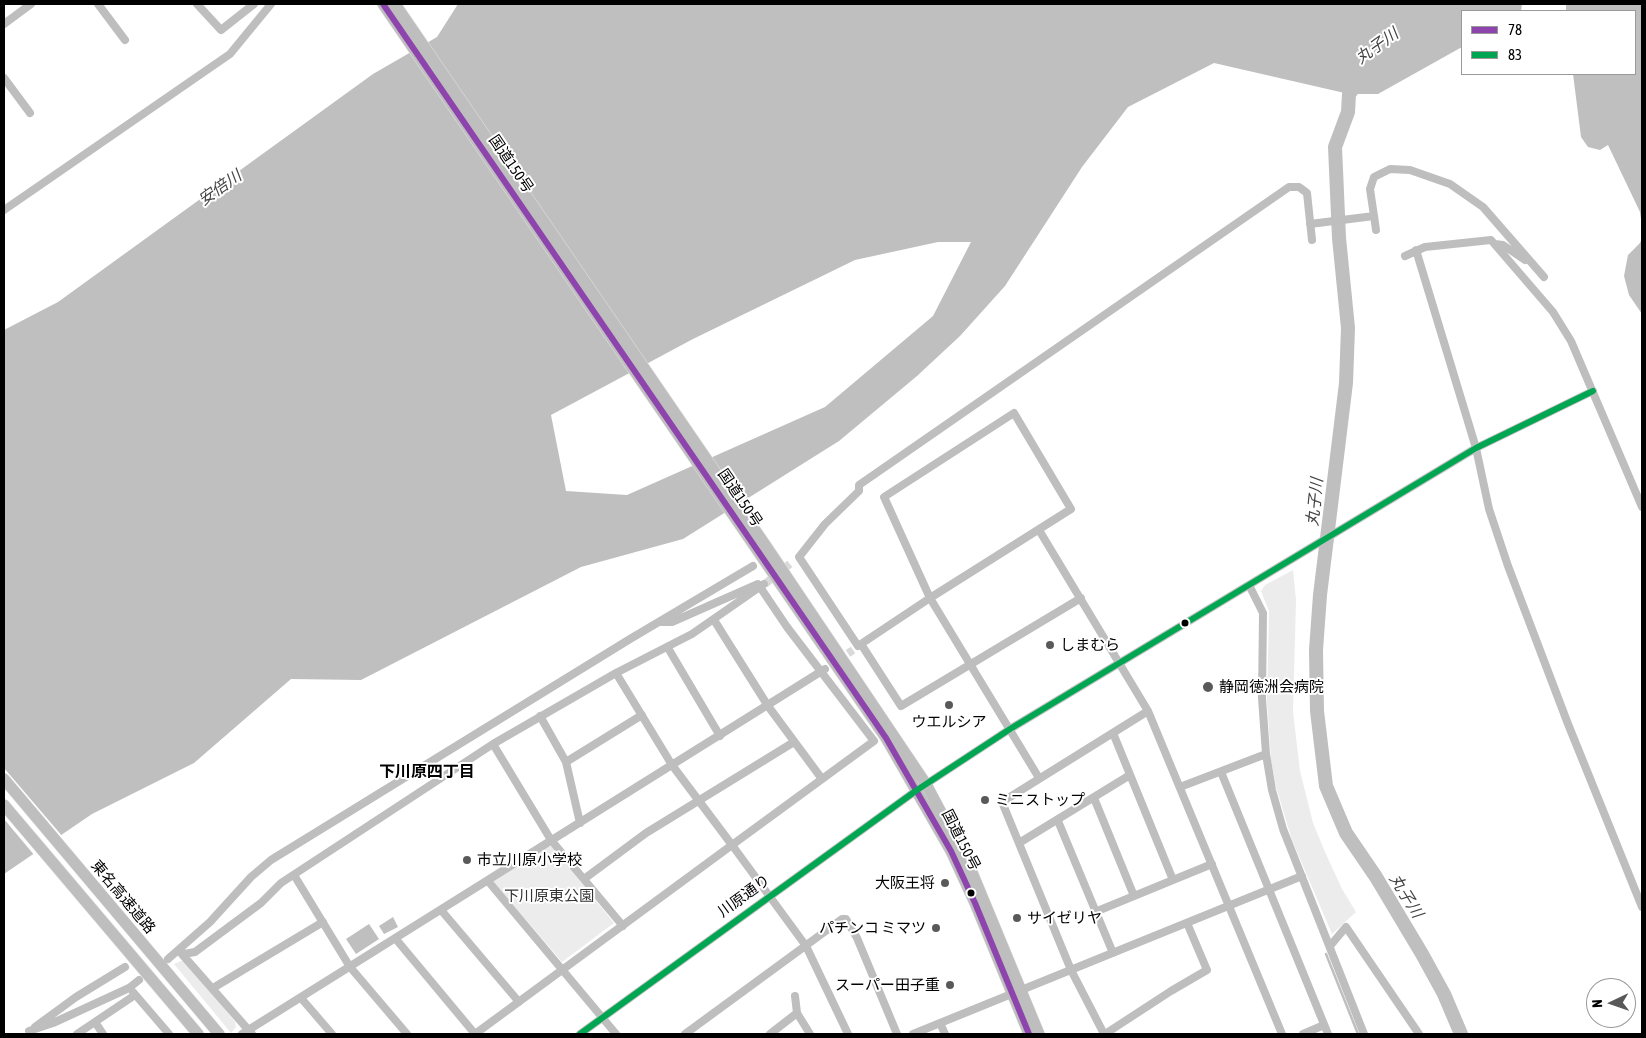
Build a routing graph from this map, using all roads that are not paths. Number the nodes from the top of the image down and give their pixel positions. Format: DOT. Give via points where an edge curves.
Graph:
graph roads {
  1 [pos="31,4"];
  2 [pos="98,4"];
  3 [pos="197,4"];
  4 [pos="254,4"];
  5 [pos="271,4"];
  6 [pos="383,4"];
  7 [pos="395,4"];
  8 [pos="4,24"];
  9 [pos="125,40"];
  10 [pos="4,78"];
  11 [pos="30,113"];
  12 [pos="4,210"];
  13 [pos="1374,216"];
  14 [pos="1310,224"];
  15 [pos="1376,230"];
  16 [pos="1312,240"];
  17 [pos="1495,244"];
  18 [pos="1416,250"];
  19 [pos="1405,256"];
  20 [pos="1593,391"];
  21 [pos="1476,448"];
  22 [pos="1642,507"];
  23 [pos="1039,530"];
  24 [pos="764,552"];
  25 [pos="753,566"];
  26 [pos="763,585"];
  27 [pos="1249,585"];
  28 [pos="930,598"];
  29 [pos="1081,598"];
  30 [pos="714,620"];
  31 [pos="659,622"];
  32 [pos="857,647"];
  33 [pos="668,648"];
  34 [pos="1121,663"];
  35 [pos="970,664"];
  36 [pos="824,670"];
  37 [pos="616,673"];
  38 [pos="768,706"];
  39 [pos="1148,711"];
  40 [pos="642,715"];
  41 [pos="540,716"];
  42 [pos="1010,729"];
  43 [pos="1113,733"];
  44 [pos="720,736"];
  45 [pos="794,742"];
  46 [pos="493,744"];
  47 [pos="1266,754"];
  48 [pos="566,762"];
  49 [pos="672,765"];
  50 [pos="1221,772"];
  51 [pos="1130,775"];
  52 [pos="1039,778"];
  53 [pos="4,779"];
  54 [pos="822,779"];
  55 [pos="921,787"];
  56 [pos="1180,787"];
  57 [pos="1094,798"];
  58 [pos="699,800"];
  59 [pos="4,804"];
  60 [pos="1058,821"];
  61 [pos="580,823"];
  62 [pos="551,840"];
  63 [pos="1019,843"];
  64 [pos="732,845"];
  65 [pos="1212,864"];
  66 [pos="294,875"];
  67 [pos="1302,876"];
  68 [pos="584,879"];
  69 [pos="1173,880"];
  70 [pos="488,881"];
  71 [pos="1269,890"];
  72 [pos="769,895"];
  73 [pos="1134,896"];
  74 [pos="1230,905"];
  75 [pos="1642,907"];
  76 [pos="441,910"];
  77 [pos="1095,912"];
  78 [pos="323,922"];
  79 [pos="1187,923"];
  80 [pos="623,926"];
  81 [pos="396,938"];
  82 [pos="806,946"];
  83 [pos="1330,946"];
  84 [pos="181,953"];
  85 [pos="1112,953"];
  86 [pos="168,959"];
  87 [pos="125,967"];
  88 [pos="350,967"];
  89 [pos="562,970"];
  90 [pos="1071,970"];
  91 [pos="139,980"];
  92 [pos="129,988"];
  93 [pos="213,988"];
  94 [pos="1017,992"];
  95 [pos="135,995"];
  96 [pos="795,996"];
  97 [pos="300,998"];
  98 [pos="519,1002"];
  99 [pos="797,1014"];
  100 [pos="602,1018"];
  101 [pos="96,1022"];
  102 [pos="940,1023"];
  103 [pos="1324,1025"];
  104 [pos="27,1033"];
  105 [pos="247,1033"];
  106 [pos="77,1034"];
  107 [pos="103,1034"];
  108 [pos="169,1034"];
  109 [pos="198,1034"];
  110 [pos="219,1034"];
  111 [pos="332,1034"];
  112 [pos="407,1034"];
  113 [pos="475,1034"];
  114 [pos="580,1034"];
  115 [pos="616,1034"];
  116 [pos="685,1034"];
  117 [pos="770,1034"];
  118 [pos="810,1034"];
  119 [pos="848,1034"];
  120 [pos="897,1034"];
  121 [pos="913,1034"];
  122 [pos="944,1034"];
  123 [pos="1029,1034"];
  124 [pos="1039,1034"];
  125 [pos="1104,1034"];
  126 [pos="1282,1034"];
  127 [pos="1303,1034"];
  128 [pos="1328,1034"];
  129 [pos="1364,1034"];
  130 [pos="1419,1034"];
  1 -- 8 [label="street"];
  2 -- 9 [label="street"];
  3 -- 4 [label="street" via="221,30"];
  5 -- 12 [label="street" via="230,54"];
  6 -- 24 [label="highway, 国道150号"];
  7 -- 24 [label="highway, 国道150号"];
  10 -- 11 [label="street"];
  13 -- 14 [label="street"];
  13 -- 15 [label="street"];
  13 -- 17 [label="street" via="1370,189 1378,173 1397,168 1427,174 1450,184 1483,207 1542,275 1504,245"];
  14 -- 16 [label="street"];
  14 -- 32 [label="street" via="1307,193 1299,187 1283,190 859,486 859,492 825,524 796,560"];
  17 -- 18 [label="street" via="1491,240"];
  17 -- 20 [label="street" via="1560,321"];
  18 -- 19 [label="street"];
  18 -- 21 [label="street"];
  20 -- 21 [label="street, 川原通り"];
  20 -- 22 [label="street"];
  21 -- 27 [label="street, 川原通り"];
  21 -- 75 [label="street" via="1489,509 1508,566"];
  23 -- 28 [label="street"];
  23 -- 28 [label="street" via="1071,509 1014,413 884,498"];
  23 -- 29 [label="street"];
  24 -- 55 [label="highway, 国道150号"];
  25 -- 31 [label="street"];
  26 -- 30 [label="street"];
  26 -- 31 [label="street" via="758,584 672,622"];
  26 -- 36 [label="street" via="787,627"];
  27 -- 34 [label="street, 川原通り"];
  27 -- 47 [label="street" via="1263,613 1262,698"];
  28 -- 32 [label="street"];
  28 -- 35 [label="street"];
  29 -- 34 [label="street"];
  29 -- 35 [label="street"];
  30 -- 33 [label="street"];
  30 -- 38 [label="street"];
  31 -- 84 [label="street" via="271,860 251,877"];
  32 -- 35 [label="street" via="901,706"];
  33 -- 37 [label="street"];
  33 -- 44 [label="street"];
  34 -- 39 [label="street"];
  34 -- 42 [label="street, 川原通り"];
  35 -- 42 [label="street"];
  36 -- 38 [label="street"];
  36 -- 54 [label="street" via="874,741"];
  37 -- 40 [label="street"];
  37 -- 41 [label="street"];
  38 -- 44 [label="street"];
  38 -- 45 [label="street"];
  39 -- 43 [label="street"];
  39 -- 56 [label="street"];
  40 -- 48 [label="street"];
  40 -- 49 [label="street"];
  41 -- 46 [label="street"];
  41 -- 48 [label="street"];
  42 -- 52 [label="street"];
  42 -- 55 [label="street, 川原通り"];
  43 -- 51 [label="street"];
  43 -- 52 [label="street"];
  44 -- 49 [label="street"];
  45 -- 54 [label="street"];
  45 -- 58 [label="street"];
  46 -- 62 [label="street"];
  46 -- 66 [label="street"];
  47 -- 50 [label="street"];
  47 -- 67 [label="street" via="1283,828"];
  48 -- 61 [label="street"];
  49 -- 58 [label="street"];
  49 -- 61 [label="street"];
  50 -- 56 [label="street"];
  50 -- 71 [label="street"];
  51 -- 57 [label="street"];
  51 -- 69 [label="street"];
  52 -- 63 [label="street" via="1002,802"];
  53 -- 110 [label="highway, 東名高速道路"];
  54 -- 64 [label="street"];
  55 -- 72 [label="street, 川原通り"];
  55 -- 94 [label="highway, 国道150号"];
  56 -- 65 [label="street"];
  57 -- 60 [label="street"];
  57 -- 73 [label="street"];
  58 -- 64 [label="street"];
  58 -- 68 [label="street"];
  59 -- 109 [label="highway, 東名高速道路"];
  60 -- 63 [label="street"];
  60 -- 77 [label="street"];
  61 -- 62 [label="street"];
  62 -- 68 [label="street"];
  62 -- 70 [label="street"];
  63 -- 90 [label="street"];
  64 -- 72 [label="street"];
  64 -- 80 [label="street"];
  65 -- 69 [label="street"];
  65 -- 74 [label="street"];
  66 -- 78 [label="street"];
  66 -- 84 [label="street" via="218,937 195,952"];
  67 -- 71 [label="street"];
  67 -- 83 [label="street"];
  68 -- 80 [label="street"];
  69 -- 73 [label="street"];
  70 -- 76 [label="street"];
  70 -- 89 [label="street"];
  71 -- 74 [label="street"];
  71 -- 103 [label="street"];
  72 -- 82 [label="street"];
  72 -- 100 [label="street, 川原通り"];
  73 -- 77 [label="street"];
  74 -- 79 [label="street"];
  74 -- 126 [label="street"];
  76 -- 81 [label="street"];
  76 -- 98 [label="street"];
  77 -- 85 [label="street"];
  78 -- 88 [label="street"];
  78 -- 93 [label="street"];
  79 -- 85 [label="street"];
  79 -- 125 [label="street" via="1208,970"];
  80 -- 89 [label="street"];
  81 -- 88 [label="street"];
  81 -- 113 [label="street"];
  82 -- 116 [label="street"];
  82 -- 119 [label="street"];
  82 -- 120 [label="street" via="842,919 846,920 857,938"];
  83 -- 129 [label="street"];
  83 -- 130 [label="street" via="1346,927"];
  84 -- 86 [label="street"];
  84 -- 93 [label="street"];
  85 -- 90 [label="street"];
  87 -- 104 [label="street"];
  88 -- 97 [label="street"];
  88 -- 112 [label="street"];
  89 -- 98 [label="street"];
  89 -- 100 [label="street"];
  90 -- 94 [label="street"];
  90 -- 125 [label="street"];
  91 -- 92 [label="street"];
  92 -- 95 [label="street"];
  92 -- 104 [label="street"];
  93 -- 105 [label="street"];
  94 -- 102 [label="street"];
  94 -- 123 [label="highway, 国道150号"];
  94 -- 124 [label="highway, 国道150号"];
  95 -- 101 [label="street"];
  95 -- 108 [label="street"];
  96 -- 99 [label="street"];
  97 -- 105 [label="street"];
  97 -- 111 [label="street"];
  98 -- 113 [label="street"];
  99 -- 117 [label="street"];
  99 -- 118 [label="street"];
  100 -- 114 [label="street, 川原通り"];
  100 -- 115 [label="street"];
  101 -- 106 [label="street"];
  101 -- 107 [label="street"];
  102 -- 121 [label="street"];
  102 -- 122 [label="street"];
  103 -- 127 [label="street"];
  103 -- 128 [label="street"];
}
